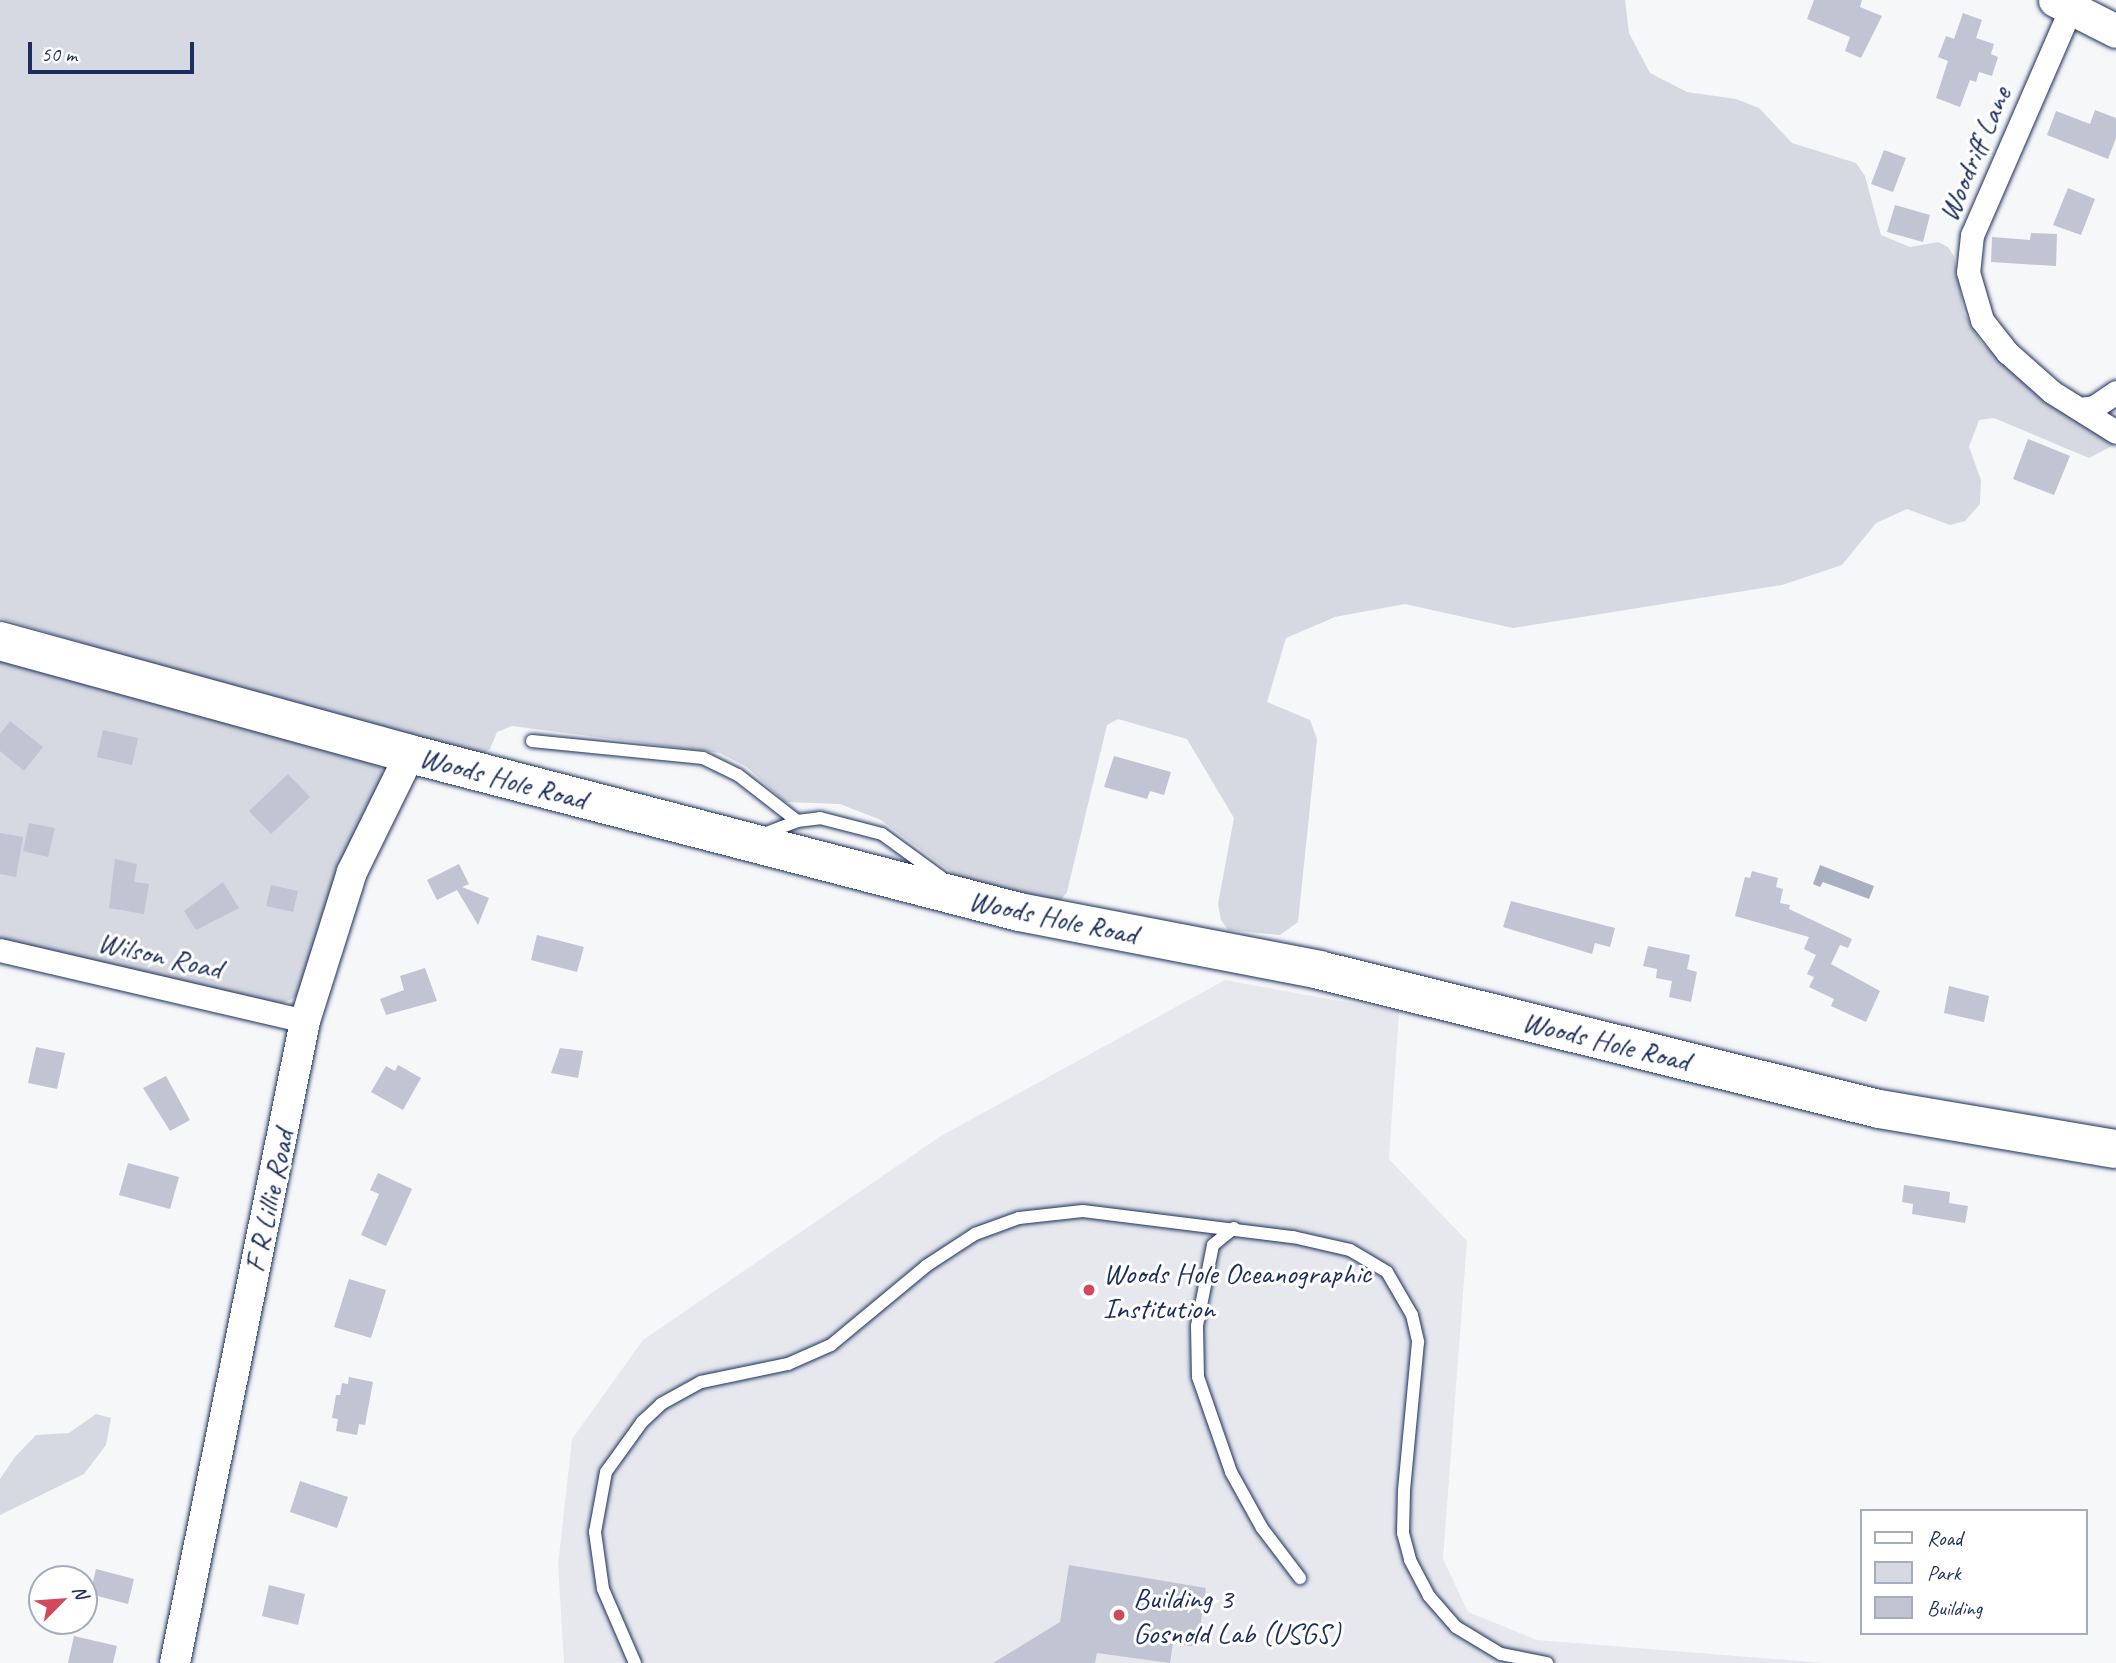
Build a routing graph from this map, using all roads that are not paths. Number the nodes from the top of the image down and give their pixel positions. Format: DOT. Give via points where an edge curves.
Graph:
graph roads {
  1 [pos="2063,5"];
  2 [pos="2116,30"];
  3 [pos="2116,392"];
  4 [pos="2080,409"];
  5 [pos="2116,432"];
  6 [pos="0,642"];
  7 [pos="532,741"];
  8 [pos="411,754"];
  9 [pos="797,821"];
  10 [pos="744,841"];
  11 [pos="972,901"];
  12 [pos="0,950"];
  13 [pos="305,1021"];
  14 [pos="2116,1149"];
  15 [pos="1234,1228"];
  16 [pos="1300,1578"];
  17 [pos="174,1663"];
  18 [pos="635,1663"];
  19 [pos="1547,1663"];
  1 -- 2 [label="main road"];
  1 -- 4 [label="street, Woodriff Lane" via="1972,235 1968,272 1976,305 1991,334 2043,384"];
  3 -- 4 [label="street" via="2094,407"];
  4 -- 5 [label="street, Woodriff Lane"];
  6 -- 8 [label="highway, Woods Hole Road"];
  7 -- 9 [label="lane" via="703,758 738,775"];
  8 -- 10 [label="highway, Woods Hole Road"];
  8 -- 13 [label="street, F R Lillie Road" via="352,872"];
  9 -- 10 [label="lane"];
  9 -- 11 [label="lane" via="820,818 882,834"];
  10 -- 11 [label="highway, Woods Hole Road"];
  11 -- 14 [label="highway, Woods Hole Road" via="1306,967 1879,1109"];
  12 -- 13 [label="street, Wilson Road"];
  13 -- 17 [label="street, F R Lillie Road"];
  15 -- 16 [label="lane" via="1213,1245 1197,1326 1198,1377 1231,1472 1262,1528"];
  15 -- 18 [label="lane" via="1083,1211 1039,1214 993,1226 943,1252 831,1345 788,1364 701,1382 661,1404 612,1459 595,1532 603,1589"];
  15 -- 19 [label="lane" via="1349,1250 1374,1262 1397,1285 1418,1342 1404,1492 1403,1534 1409,1560 1429,1596 1456,1627 1501,1654"];
}
